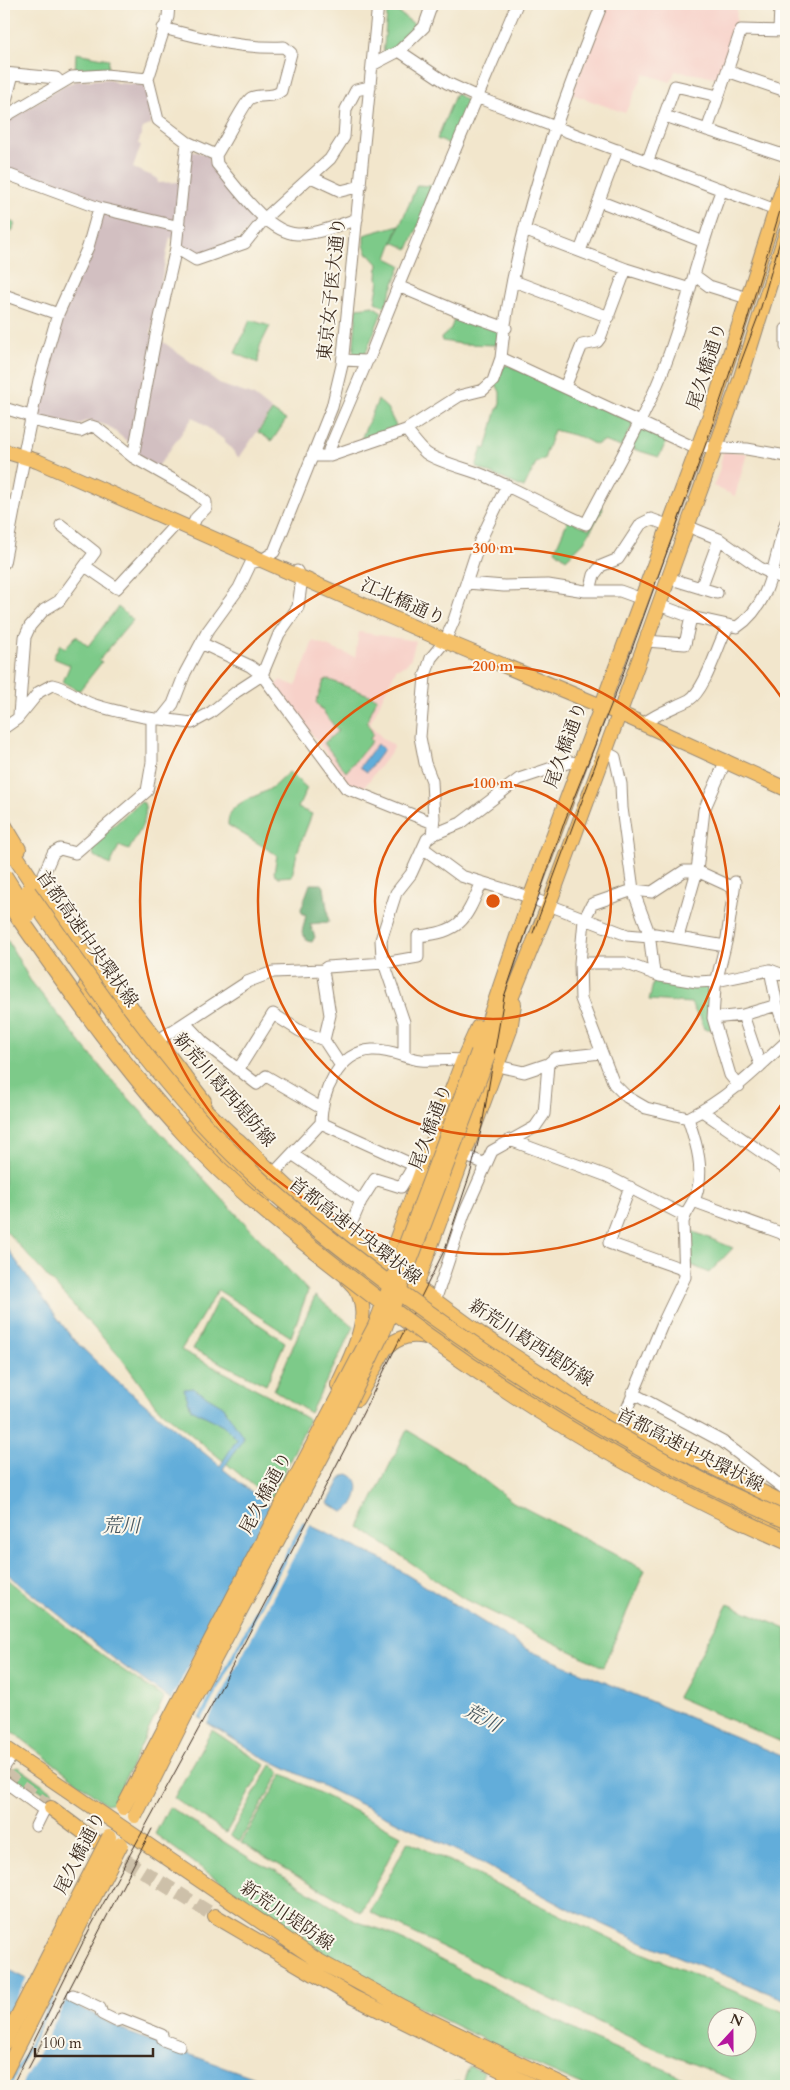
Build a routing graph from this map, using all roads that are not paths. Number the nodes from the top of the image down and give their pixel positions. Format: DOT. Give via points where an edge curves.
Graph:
graph roads {
  1 [pos="169,4"];
  2 [pos="378,4"];
  3 [pos="432,4"];
  4 [pos="517,4"];
  5 [pos="602,4"];
  6 [pos="780,7"];
  7 [pos="163,28"];
  8 [pos="782,31"];
  9 [pos="399,51"];
  10 [pos="372,65"];
  11 [pos="727,71"];
  12 [pos="8,73"];
  13 [pos="148,79"];
  14 [pos="60,82"];
  15 [pos="370,87"];
  16 [pos="786,91"];
  17 [pos="718,96"];
  18 [pos="478,97"];
  19 [pos="4,108"];
  20 [pos="665,116"];
  21 [pos="4,117"];
  22 [pos="556,125"];
  23 [pos="707,130"];
  24 [pos="187,142"];
  25 [pos="618,150"];
  26 [pos="216,155"];
  27 [pos="786,156"];
  28 [pos="648,160"];
  29 [pos="4,173"];
  30 [pos="311,177"];
  31 [pos="786,178"];
  32 [pos="361,186"];
  33 [pos="722,189"];
  34 [pos="599,200"];
  35 [pos="99,208"];
  36 [pos="781,212"];
  37 [pos="265,218"];
  38 [pos="357,219"];
  39 [pos="180,227"];
  40 [pos="524,230"];
  41 [pos="786,233"];
  42 [pos="704,242"];
  43 [pos="176,248"];
  44 [pos="580,252"];
  45 [pos="782,266"];
  46 [pos="626,269"];
  47 [pos="694,275"];
  48 [pos="514,281"];
  49 [pos="398,286"];
  50 [pos="690,290"];
  51 [pos="4,295"];
  52 [pos="749,296"];
  53 [pos="58,314"];
  54 [pos="609,317"];
  55 [pos="506,328"];
  56 [pos="786,329"];
  57 [pos="786,347"];
  58 [pos="501,358"];
  59 [pos="343,360"];
  60 [pos="367,361"];
  61 [pos="565,386"];
  62 [pos="4,408"];
  63 [pos="30,418"];
  64 [pos="641,422"];
  65 [pos="406,430"];
  66 [pos="4,442"];
  67 [pos="699,447"];
  68 [pos="715,447"];
  69 [pos="25,448"];
  70 [pos="4,451"];
  71 [pos="312,456"];
  72 [pos="330,456"];
  73 [pos="786,456"];
  74 [pos="133,457"];
  75 [pos="4,460"];
  76 [pos="23,464"];
  77 [pos="507,485"];
  78 [pos="160,515"];
  79 [pos="786,522"];
  80 [pos="177,523"];
  81 [pos="61,525"];
  82 [pos="670,526"];
  83 [pos="687,526"];
  84 [pos="191,529"];
  85 [pos="719,539"];
  86 [pos="262,560"];
  87 [pos="4,563"];
  88 [pos="85,566"];
  89 [pos="298,572"];
  90 [pos="772,573"];
  91 [pos="668,578"];
  92 [pos="786,580"];
  93 [pos="467,583"];
  94 [pos="701,588"];
  95 [pos="590,591"];
  96 [pos="716,593"];
  97 [pos="642,600"];
  98 [pos="659,605"];
  99 [pos="691,617"];
  100 [pos="730,626"];
  101 [pos="445,640"];
  102 [pos="646,641"];
  103 [pos="201,643"];
  104 [pos="262,675"];
  105 [pos="600,706"];
  106 [pos="619,713"];
  107 [pos="19,715"];
  108 [pos="157,719"];
  109 [pos="643,724"];
  110 [pos="4,728"];
  111 [pos="605,752"];
  112 [pos="726,760"];
  113 [pos="580,764"];
  114 [pos="786,788"];
  115 [pos="4,824"];
  116 [pos="432,829"];
  117 [pos="4,839"];
  118 [pos="423,848"];
  119 [pos="4,854"];
  120 [pos="4,866"];
  121 [pos="697,870"];
  122 [pos="4,876"];
  123 [pos="40,883"];
  124 [pos="481,884"];
  125 [pos="633,890"];
  126 [pos="4,896"];
  127 [pos="530,898"];
  128 [pos="548,906"];
  129 [pos="584,920"];
  130 [pos="649,935"];
  131 [pos="678,937"];
  132 [pos="725,946"];
  133 [pos="384,963"];
  134 [pos="580,963"];
  135 [pos="323,970"];
  136 [pos="770,970"];
  137 [pos="654,973"];
  138 [pos="786,976"];
  139 [pos="716,981"];
  140 [pos="86,985"];
  141 [pos="498,989"];
  142 [pos="777,1005"];
  143 [pos="743,1015"];
  144 [pos="713,1018"];
  145 [pos="185,1023"];
  146 [pos="786,1031"];
  147 [pos="324,1040"];
  148 [pos="157,1041"];
  149 [pos="785,1045"];
  150 [pos="601,1053"];
  151 [pos="404,1055"];
  152 [pos="488,1058"];
  153 [pos="464,1060"];
  154 [pos="548,1064"];
  155 [pos="341,1066"];
  156 [pos="760,1066"];
  157 [pos="238,1070"];
  158 [pos="739,1086"];
  159 [pos="321,1108"];
  160 [pos="702,1111"];
  161 [pos="688,1118"];
  162 [pos="321,1123"];
  163 [pos="510,1140"];
  164 [pos="244,1147"];
  165 [pos="292,1154"];
  166 [pos="463,1155"];
  167 [pos="486,1164"];
  168 [pos="230,1167"];
  169 [pos="419,1167"];
  170 [pos="786,1168"];
  171 [pos="274,1173"];
  172 [pos="630,1187"];
  173 [pos="248,1191"];
  174 [pos="265,1194"];
  175 [pos="362,1201"];
  176 [pos="693,1201"];
  177 [pos="685,1216"];
  178 [pos="346,1236"];
  179 [pos="786,1237"];
  180 [pos="386,1267"];
  181 [pos="685,1270"];
  182 [pos="379,1287"];
  183 [pos="416,1287"];
  184 [pos="435,1301"];
  185 [pos="408,1309"];
  186 [pos="544,1376"];
  187 [pos="632,1393"];
  188 [pos="541,1400"];
  189 [pos="622,1421"];
  190 [pos="332,1422"];
  191 [pos="573,1427"];
  192 [pos="621,1449"];
  193 [pos="786,1490"];
  194 [pos="786,1504"];
  195 [pos="786,1511"];
  196 [pos="786,1520"];
  197 [pos="786,1526"];
  198 [pos="786,1531"];
  199 [pos="786,1535"];
  200 [pos="786,1541"];
  201 [pos="8,1750"];
  202 [pos="4,1767"];
  203 [pos="4,1782"];
  204 [pos="52,1808"];
  205 [pos="36,1826"];
  206 [pos="119,1834"];
  207 [pos="95,1841"];
  208 [pos="215,1916"];
  209 [pos="74,1995"];
  210 [pos="4,2042"];
  211 [pos="179,2046"];
  212 [pos="4,2074"];
  213 [pos="533,2086"];
  214 [pos="566,2086"];
  1 -- 7 [label="street"];
  2 -- 10 [label="street, 東京女子医大通り"];
  3 -- 9 [label="street" via="424,27"];
  4 -- 18 [label="street"];
  5 -- 22 [label="street"];
  6 -- 8 [label="street"];
  7 -- 13 [label="street"];
  7 -- 26 [label="street" via="240,47 284,47 291,53 281,91 277,95 256,96 245,102"];
  8 -- 11 [label="street" via="741,30"];
  9 -- 10 [label="street"];
  9 -- 18 [label="street"];
  10 -- 15 [label="street, 東京女子医大通り"];
  11 -- 16 [label="street"];
  11 -- 17 [label="street"];
  12 -- 14 [label="street" via="56,78"];
  12 -- 19 [label="street"];
  13 -- 14 [label="street" via="105,75 72,77"];
  13 -- 24 [label="street" via="158,120"];
  14 -- 21 [label="street"];
  15 -- 30 [label="street" via="360,88 352,95 346,109 344,137 330,159"];
  15 -- 32 [label="street, 東京女子医大通り"];
  17 -- 20 [label="street" via="675,86"];
  17 -- 23 [label="street"];
  18 -- 22 [label="street"];
  18 -- 49 [label="street"];
  20 -- 23 [label="street"];
  20 -- 28 [label="street"];
  22 -- 25 [label="street"];
  22 -- 40 [label="street"];
  23 -- 27 [label="street"];
  24 -- 26 [label="street"];
  24 -- 39 [label="street"];
  25 -- 28 [label="street"];
  25 -- 34 [label="street"];
  26 -- 37 [label="street" via="217,164"];
  28 -- 33 [label="street"];
  29 -- 35 [label="street"];
  30 -- 32 [label="street" via="341,191"];
  30 -- 37 [label="street"];
  31 -- 36 [label="main road, 尾久橋通り"];
  32 -- 38 [label="street, 東京女子医大通り"];
  33 -- 36 [label="street"];
  33 -- 42 [label="street"];
  34 -- 42 [label="street"];
  34 -- 44 [label="street"];
  35 -- 39 [label="street"];
  35 -- 53 [label="street" via="88,247"];
  36 -- 52 [label="main road, 尾久橋通り"];
  37 -- 38 [label="street" via="296,234 326,230"];
  37 -- 43 [label="street" via="251,238 237,247 196,260"];
  38 -- 59 [label="street, 東京女子医大通り"];
  39 -- 43 [label="street"];
  40 -- 44 [label="street"];
  40 -- 48 [label="street"];
  41 -- 45 [label="main road, 尾久橋通り"];
  42 -- 47 [label="street"];
  43 -- 74 [label="street"];
  44 -- 46 [label="street"];
  45 -- 68 [label="main road, 尾久橋通り"];
  46 -- 50 [label="street"];
  46 -- 54 [label="street"];
  47 -- 50 [label="street"];
  47 -- 52 [label="street" via="746,291"];
  48 -- 54 [label="street"];
  48 -- 55 [label="street"];
  49 -- 55 [label="street"];
  49 -- 60 [label="street"];
  50 -- 64 [label="street" via="667,360"];
  51 -- 53 [label="street"];
  52 -- 67 [label="main road, 尾久橋通り"];
  53 -- 63 [label="street"];
  54 -- 61 [label="street" via="597,342 580,348"];
  55 -- 58 [label="street"];
  56 -- 57 [label="street"];
  58 -- 61 [label="street"];
  58 -- 65 [label="street" via="493,381 483,390 459,396"];
  59 -- 60 [label="street"];
  59 -- 71 [label="street, 東京女子医大通り" via="332,407"];
  60 -- 72 [label="street" via="329,450"];
  61 -- 64 [label="street"];
  62 -- 63 [label="street"];
  63 -- 69 [label="street"];
  63 -- 74 [label="street" via="80,431 91,426 97,428"];
  64 -- 67 [label="street"];
  64 -- 77 [label="street" via="586,524"];
  65 -- 72 [label="street"];
  65 -- 77 [label="street" via="426,453"];
  66 -- 69 [label="main road"];
  67 -- 68 [label="street"];
  67 -- 82 [label="main road, 尾久橋通り"];
  68 -- 73 [label="street"];
  68 -- 83 [label="main road, 尾久橋通り"];
  69 -- 78 [label="main road" via="130,493"];
  70 -- 78 [label="main road, 江北橋通り" via="37,461"];
  71 -- 72 [label="street"];
  71 -- 86 [label="street, 東京女子医大通り" via="274,552"];
  74 -- 84 [label="street" via="203,498 206,508"];
  75 -- 76 [label="main road"];
  76 -- 78 [label="main road" via="122,507"];
  76 -- 87 [label="street"];
  77 -- 93 [label="street" via="480,541"];
  78 -- 80 [label="main road, 江北橋通り"];
  79 -- 90 [label="street"];
  80 -- 84 [label="main road, 江北橋通り"];
  80 -- 88 [label="street" via="116,588"];
  81 -- 88 [label="street" via="96,552"];
  82 -- 95 [label="street" via="651,519 640,524 618,559 605,564 594,574"];
  82 -- 97 [label="main road, 尾久橋通り"];
  83 -- 85 [label="street"];
  83 -- 91 [label="main road, 尾久橋通り"];
  84 -- 86 [label="main road, 江北橋通り"];
  85 -- 90 [label="street"];
  85 -- 94 [label="street"];
  86 -- 89 [label="main road, 江北橋通り"];
  86 -- 103 [label="street, 東京女子医大通り" via="251,564 239,588"];
  88 -- 107 [label="street" via="59,600 44,610 30,626 25,637"];
  89 -- 101 [label="main road, 江北橋通り"];
  89 -- 104 [label="street" via="301,585 298,607 279,634"];
  90 -- 92 [label="street"];
  90 -- 100 [label="street" via="755,613 737,627"];
  91 -- 94 [label="street"];
  91 -- 98 [label="main road, 尾久橋通り"];
  93 -- 95 [label="street" via="548,585"];
  93 -- 101 [label="street"];
  94 -- 96 [label="street"];
  95 -- 97 [label="street" via="620,591"];
  97 -- 105 [label="main road, 尾久橋通り"];
  98 -- 99 [label="street"];
  98 -- 102 [label="main road, 尾久橋通り"];
  99 -- 100 [label="street"];
  99 -- 102 [label="street" via="685,644"];
  100 -- 109 [label="street" via="699,690 690,699 654,715"];
  101 -- 105 [label="main road, 江北橋通り"];
  101 -- 116 [label="street" via="431,658 425,676 420,737 432,781"];
  102 -- 106 [label="main road, 尾久橋通り"];
  103 -- 104 [label="street"];
  103 -- 108 [label="street, 東京女子医大通り" via="173,704"];
  104 -- 108 [label="street" via="192,723"];
  104 -- 116 [label="street" via="346,788"];
  105 -- 106 [label="main road, 江北橋通り"];
  105 -- 113 [label="main road, 尾久橋通り"];
  106 -- 109 [label="main road, 江北橋通り"];
  106 -- 111 [label="main road, 尾久橋通り"];
  107 -- 108 [label="street" via="39,692 52,685 73,692 88,702"];
  107 -- 110 [label="street"];
  108 -- 123 [label="street" via="147,791 76,853 60,849 53,853"];
  109 -- 112 [label="main road, 江北橋通り"];
  111 -- 125 [label="street" via="615,757 621,784"];
  111 -- 128 [label="main road, 尾久橋通り"];
  112 -- 114 [label="main road, 江北橋通り"];
  112 -- 121 [label="street" via="704,810"];
  113 -- 116 [label="street" via="570,762 519,779 461,823"];
  113 -- 127 [label="main road, 尾久橋通り"];
  115 -- 123 [label="main road, 新荒川葛西堤防線"];
  116 -- 118 [label="street"];
  117 -- 164 [label="highway" via="51,910 167,1070"];
  118 -- 124 [label="street" via="461,876"];
  118 -- 133 [label="street" via="412,874 396,893 388,915 380,940"];
  119 -- 196 [label="highway, 首都高速中央環状線, bridge" via="81,967 168,1083 234,1156 273,1193 337,1246 538,1389 667,1464"];
  120 -- 140 [label="main road"];
  121 -- 125 [label="street" via="684,871 652,892"];
  121 -- 131 [label="street"];
  121 -- 132 [label="street" via="734,885"];
  122 -- 168 [label="highway, bridge" via="81,989 153,1082"];
  123 -- 148 [label="main road, 新荒川葛西堤防線"];
  124 -- 127 [label="street"];
  124 -- 133 [label="street" via="465,918 442,934 418,936 418,957"];
  125 -- 129 [label="street" via="592,904"];
  125 -- 130 [label="street"];
  126 -- 200 [label="highway, bridge" via="151,1097 219,1170 261,1208 419,1331 527,1404 658,1479"];
  127 -- 128 [label="street"];
  127 -- 141 [label="main road, 尾久橋通り"];
  128 -- 129 [label="street"];
  128 -- 152 [label="main road, 尾久橋通り"];
  129 -- 130 [label="street" via="627,935"];
  129 -- 134 [label="street"];
  130 -- 131 [label="street"];
  130 -- 137 [label="street"];
  131 -- 132 [label="street"];
  132 -- 139 [label="street"];
  133 -- 135 [label="street" via="327,967"];
  133 -- 151 [label="street" via="404,1022"];
  134 -- 137 [label="street" via="625,963"];
  134 -- 150 [label="street" via="582,999"];
  135 -- 145 [label="street" via="277,971 247,982"];
  135 -- 147 [label="street" via="330,1015"];
  136 -- 138 [label="street"];
  136 -- 139 [label="street"];
  136 -- 142 [label="street"];
  137 -- 139 [label="street" via="697,982"];
  139 -- 144 [label="street"];
  140 -- 173 [label="main road" via="84,995 89,1007 124,1054 188,1132"];
  140 -- 174 [label="main road" via="164,1087"];
  141 -- 152 [label="main road, 尾久橋通り"];
  141 -- 153 [label="main road"];
  142 -- 143 [label="street"];
  142 -- 146 [label="street"];
  143 -- 144 [label="street"];
  143 -- 156 [label="street"];
  144 -- 158 [label="street" via="730,1075"];
  145 -- 148 [label="street"];
  145 -- 157 [label="street"];
  147 -- 155 [label="street"];
  147 -- 157 [label="street" via="300,1031 272,1014"];
  148 -- 164 [label="main road, 新荒川葛西堤防線"];
  149 -- 156 [label="street"];
  150 -- 154 [label="street" via="555,1058"];
  150 -- 161 [label="street" via="614,1084 627,1097 646,1108"];
  151 -- 153 [label="street" via="419,1060"];
  151 -- 155 [label="street" via="365,1051"];
  152 -- 154 [label="street" via="524,1072"];
  152 -- 166 [label="main road"];
  152 -- 190 [label="main road, 尾久橋通り, bridge" via="396,1302"];
  153 -- 169 [label="main road"];
  154 -- 163 [label="street" via="541,1121"];
  155 -- 159 [label="street" via="328,1087"];
  156 -- 158 [label="street"];
  157 -- 159 [label="street" via="257,1084 266,1076"];
  158 -- 160 [label="street"];
  159 -- 162 [label="street"];
  160 -- 161 [label="street"];
  160 -- 170 [label="street"];
  161 -- 176 [label="street" via="699,1154 698,1185"];
  162 -- 165 [label="street"];
  162 -- 169 [label="street"];
  163 -- 167 [label="street" via="492,1151"];
  163 -- 172 [label="street"];
  164 -- 171 [label="main road, 新荒川葛西堤防線"];
  165 -- 171 [label="street"];
  165 -- 175 [label="street"];
  166 -- 167 [label="street"];
  166 -- 183 [label="main road"];
  167 -- 184 [label="street" via="464,1214"];
  168 -- 173 [label="highway"];
  168 -- 174 [label="highway"];
  169 -- 175 [label="street" via="400,1187 375,1179"];
  169 -- 180 [label="main road"];
  171 -- 178 [label="main road, 新荒川葛西堤防線" via="313,1211"];
  172 -- 177 [label="street"];
  172 -- 181 [label="street" via="609,1243"];
  173 -- 190 [label="main road, bridge" via="351,1283 360,1299 359,1337"];
  174 -- 182 [label="main road"];
  175 -- 178 [label="street"];
  176 -- 177 [label="street"];
  176 -- 179 [label="street"];
  177 -- 181 [label="street"];
  178 -- 180 [label="main road, 新荒川葛西堤防線"];
  180 -- 182 [label="main road"];
  180 -- 183 [label="main road, 新荒川葛西堤防線"];
  181 -- 187 [label="street" via="685,1277"];
  182 -- 185 [label="main road"];
  183 -- 184 [label="main road, 新荒川葛西堤防線"];
  183 -- 185 [label="main road"];
  184 -- 186 [label="main road, 新荒川葛西堤防線"];
  185 -- 188 [label="main road"];
  186 -- 189 [label="main road, 新荒川葛西堤防線"];
  186 -- 195 [label="highway" via="611,1422 709,1476"];
  187 -- 189 [label="street"];
  187 -- 193 [label="street" via="723,1442"];
  188 -- 192 [label="highway"];
  188 -- 197 [label="main road" via="694,1484"];
  189 -- 194 [label="main road, 新荒川葛西堤防線"];
  190 -- 191 [label="main road, bridge" via="360,1394 386,1349 406,1336 434,1339"];
  190 -- 206 [label="main road, 尾久橋通り, bridge" via="196,1694"];
  191 -- 192 [label="highway"];
  191 -- 199 [label="main road" via="699,1495"];
  192 -- 198 [label="highway"];
  201 -- 202 [label="street"];
  201 -- 206 [label="main road, 新荒川堤防線"];
  203 -- 205 [label="street" via="44,1810"];
  204 -- 207 [label="main road"];
  206 -- 210 [label="main road, 尾久橋通り, bridge"];
  206 -- 212 [label="main road, 尾久橋通り, bridge"];
  206 -- 214 [label="main road, 新荒川堤防線" via="317,1960 422,2017"];
  208 -- 213 [label="main road, 新荒川堤防線" via="353,1997"];
  209 -- 211 [label="street" via="100,2008 102,2014 116,2021 122,2019 162,2035 163,2040"];
}
